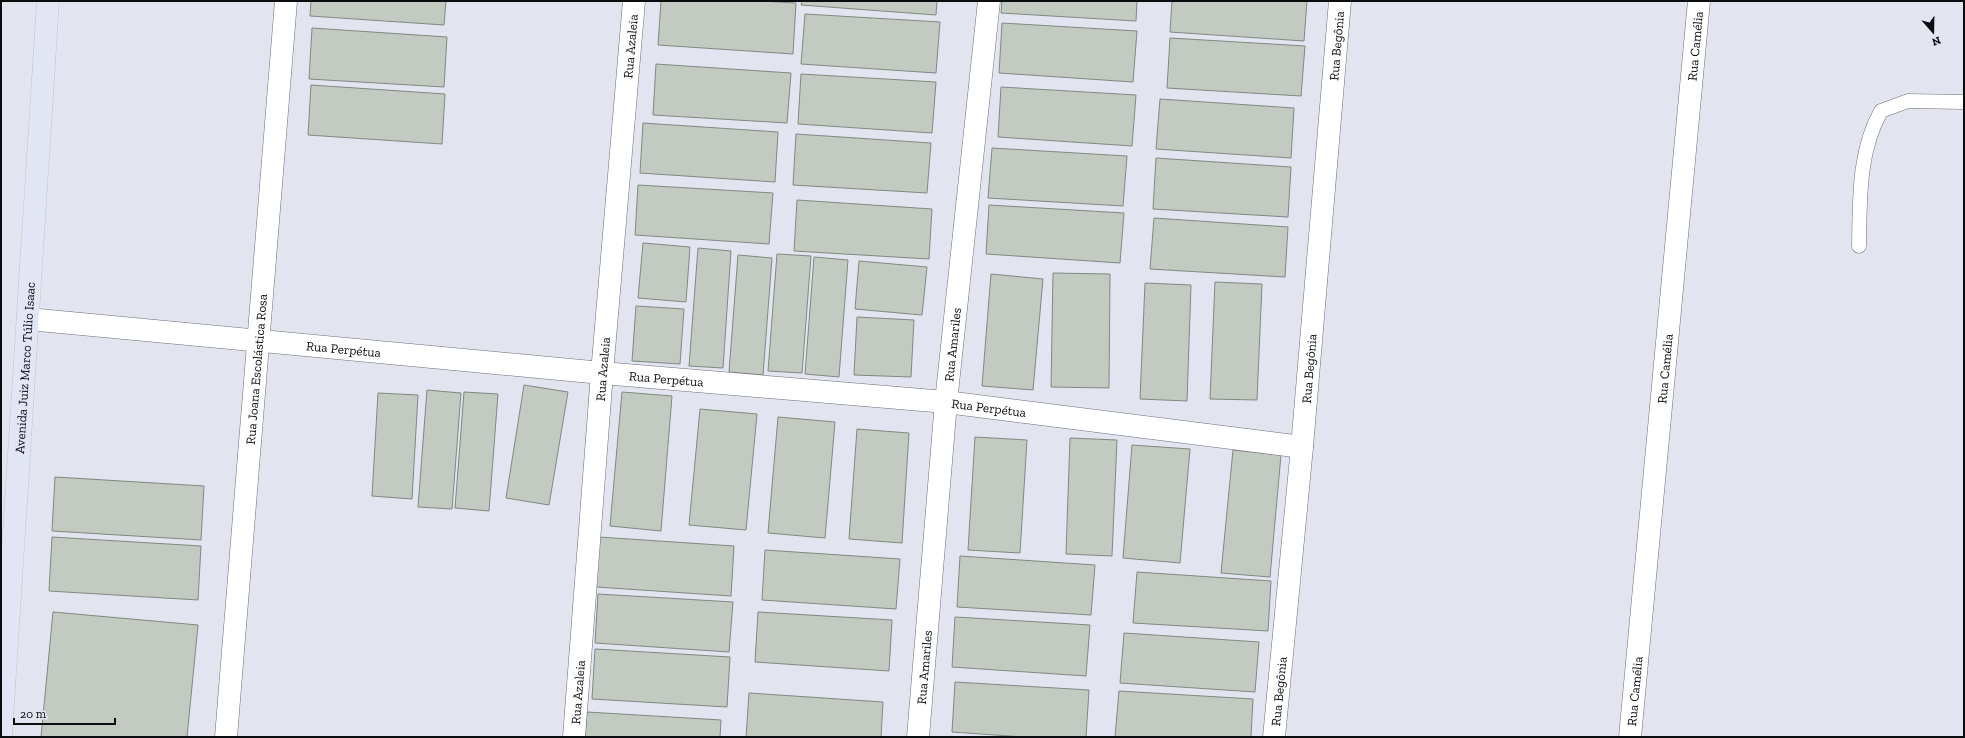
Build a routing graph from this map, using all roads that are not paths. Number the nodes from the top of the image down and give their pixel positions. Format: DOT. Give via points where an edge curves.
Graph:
graph roads {
  1 [pos="48,1"];
  2 [pos="286,1"];
  3 [pos="634,1"];
  4 [pos="988,1"];
  5 [pos="1340,1"];
  6 [pos="1699,1"];
  7 [pos="1964,102"];
  8 [pos="1859,246"];
  9 [pos="28,319"];
  10 [pos="258,340"];
  11 [pos="602,373"];
  12 [pos="946,402"];
  13 [pos="1302,447"];
  14 [pos="1,735"];
  15 [pos="226,737"];
  16 [pos="574,737"];
  17 [pos="918,737"];
  18 [pos="1274,737"];
  19 [pos="1630,737"];
  1 -- 9 [label="main road, Avenida Juiz Marco Túlio Isaac"];
  2 -- 10 [label="street, Rua Joana Escolástica Rosa"];
  3 -- 11 [label="street, Rua Azaleia"];
  4 -- 12 [label="street, Rua Amariles"];
  5 -- 13 [label="street, Rua Begônia"];
  6 -- 19 [label="street, Rua Camélia"];
  7 -- 8 [label="lane" via="1908,102 1881,111 1871,129 1861,177"];
  9 -- 10 [label="street, Rua Perpétua"];
  9 -- 14 [label="main road, Avenida Juiz Marco Túlio Isaac"];
  10 -- 11 [label="street, Rua Perpétua"];
  10 -- 15 [label="street, Rua Joana Escolástica Rosa"];
  11 -- 12 [label="street, Rua Perpétua"];
  11 -- 16 [label="street, Rua Azaleia"];
  12 -- 13 [label="street, Rua Perpétua"];
  12 -- 17 [label="street, Rua Amariles"];
  13 -- 18 [label="street, Rua Begônia"];
}
